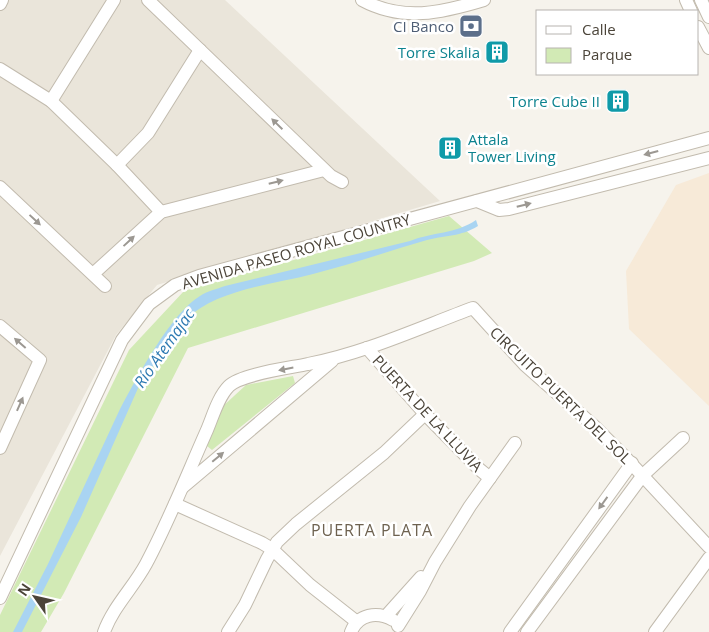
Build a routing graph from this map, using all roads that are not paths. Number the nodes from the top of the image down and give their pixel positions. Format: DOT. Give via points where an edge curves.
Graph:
graph roads {
  1 [pos="2,0"];
  2 [pos="114,0"];
  3 [pos="148,0"];
  4 [pos="362,0"];
  5 [pos="484,0"];
  6 [pos="701,0"];
  7 [pos="0,4"];
  8 [pos="449,5"];
  9 [pos="709,17"];
  10 [pos="699,29"];
  11 [pos="709,48"];
  12 [pos="200,50"];
  13 [pos="0,69"];
  14 [pos="51,101"];
  15 [pos="709,138"];
  16 [pos="709,145"];
  17 [pos="709,158"];
  18 [pos="117,165"];
  19 [pos="597,167"];
  20 [pos="674,167"];
  21 [pos="324,170"];
  22 [pos="342,182"];
  23 [pos="0,187"];
  24 [pos="560,196"];
  25 [pos="477,201"];
  26 [pos="161,212"];
  27 [pos="93,274"];
  28 [pos="105,286"];
  29 [pos="0,326"];
  30 [pos="367,348"];
  31 [pos="334,359"];
  32 [pos="425,414"];
  33 [pos="683,438"];
  34 [pos="2,441"];
  35 [pos="515,443"];
  36 [pos="632,463"];
  37 [pos="643,475"];
  38 [pos="490,478"];
  39 [pos="181,488"];
  40 [pos="175,504"];
  41 [pos="709,548"];
  42 [pos="272,549"];
  43 [pos="709,558"];
  44 [pos="435,562"];
  45 [pos="555,569"];
  46 [pos="568,578"];
  47 [pos="0,598"];
  48 [pos="386,616"];
  49 [pos="354,627"];
  50 [pos="399,629"];
  51 [pos="104,632"];
  52 [pos="228,632"];
  53 [pos="510,632"];
  54 [pos="528,632"];
  55 [pos="655,632"];
  1 -- 7 [label="street"];
  2 -- 14 [label="street"];
  3 -- 12 [label="street"];
  4 -- 8 [label="street" via="389,11 421,13"];
  5 -- 8 [label="street"];
  6 -- 9 [label="street"];
  10 -- 11 [label="street"];
  12 -- 18 [label="street" via="148,133"];
  21 -- 12 [label="street, one-way"];
  13 -- 14 [label="street"];
  14 -- 18 [label="street"];
  15 -- 19 [label="street, AVENIDA PASEO ROYAL COUNTRY, one-way"];
  16 -- 20 [label="street" via="678,154"];
  17 -- 20 [label="street"];
  18 -- 26 [label="street"];
  19 -- 24 [label="street" via="586,177 560,186"];
  19 -- 25 [label="street, AVENIDA PASEO ROYAL COUNTRY"];
  20 -- 24 [label="street"];
  21 -- 22 [label="street"];
  26 -- 21 [label="street, one-way"];
  23 -- 27 [label="street, one-way"];
  25 -- 24 [label="street, one-way" via="500,210"];
  25 -- 47 [label="street, AVENIDA PASEO ROYAL COUNTRY" via="199,276 176,285 149,304 122,340"];
  27 -- 26 [label="street, one-way"];
  27 -- 28 [label="street"];
  34 -- 29 [label="street, one-way" via="40,360"];
  30 -- 31 [label="street, CIRCUITO PUERTA DEL SOL"];
  30 -- 32 [label="street, PUERTA DE LA LLUVIA"];
  30 -- 36 [label="street, CIRCUITO PUERTA DEL SOL" via="473,308 525,365"];
  39 -- 31 [label="street, CIRCUITO PUERTA DEL SOL, one-way"];
  31 -- 39 [label="street, CIRCUITO PUERTA DEL SOL, one-way" via="254,375 229,386"];
  32 -- 38 [label="street, PUERTA DE LA LLUVIA"];
  32 -- 42 [label="street"];
  33 -- 37 [label="street"];
  35 -- 38 [label="street"];
  36 -- 37 [label="street, CIRCUITO PUERTA DEL SOL"];
  36 -- 45 [label="street, one-way"];
  37 -- 41 [label="street, CIRCUITO PUERTA DEL SOL"];
  37 -- 46 [label="street"];
  38 -- 44 [label="street"];
  39 -- 40 [label="street, CIRCUITO PUERTA DEL SOL"];
  40 -- 42 [label="street"];
  40 -- 51 [label="street, CIRCUITO PUERTA DEL SOL" via="145,566"];
  42 -- 49 [label="street"];
  42 -- 52 [label="street"];
  43 -- 55 [label="street"];
  44 -- 48 [label="street"];
  44 -- 50 [label="street"];
  45 -- 46 [label="street"];
  45 -- 53 [label="street"];
  46 -- 54 [label="street"];
  48 -- 49 [label="street" via="371,614"];
  48 -- 50 [label="street"];
}
